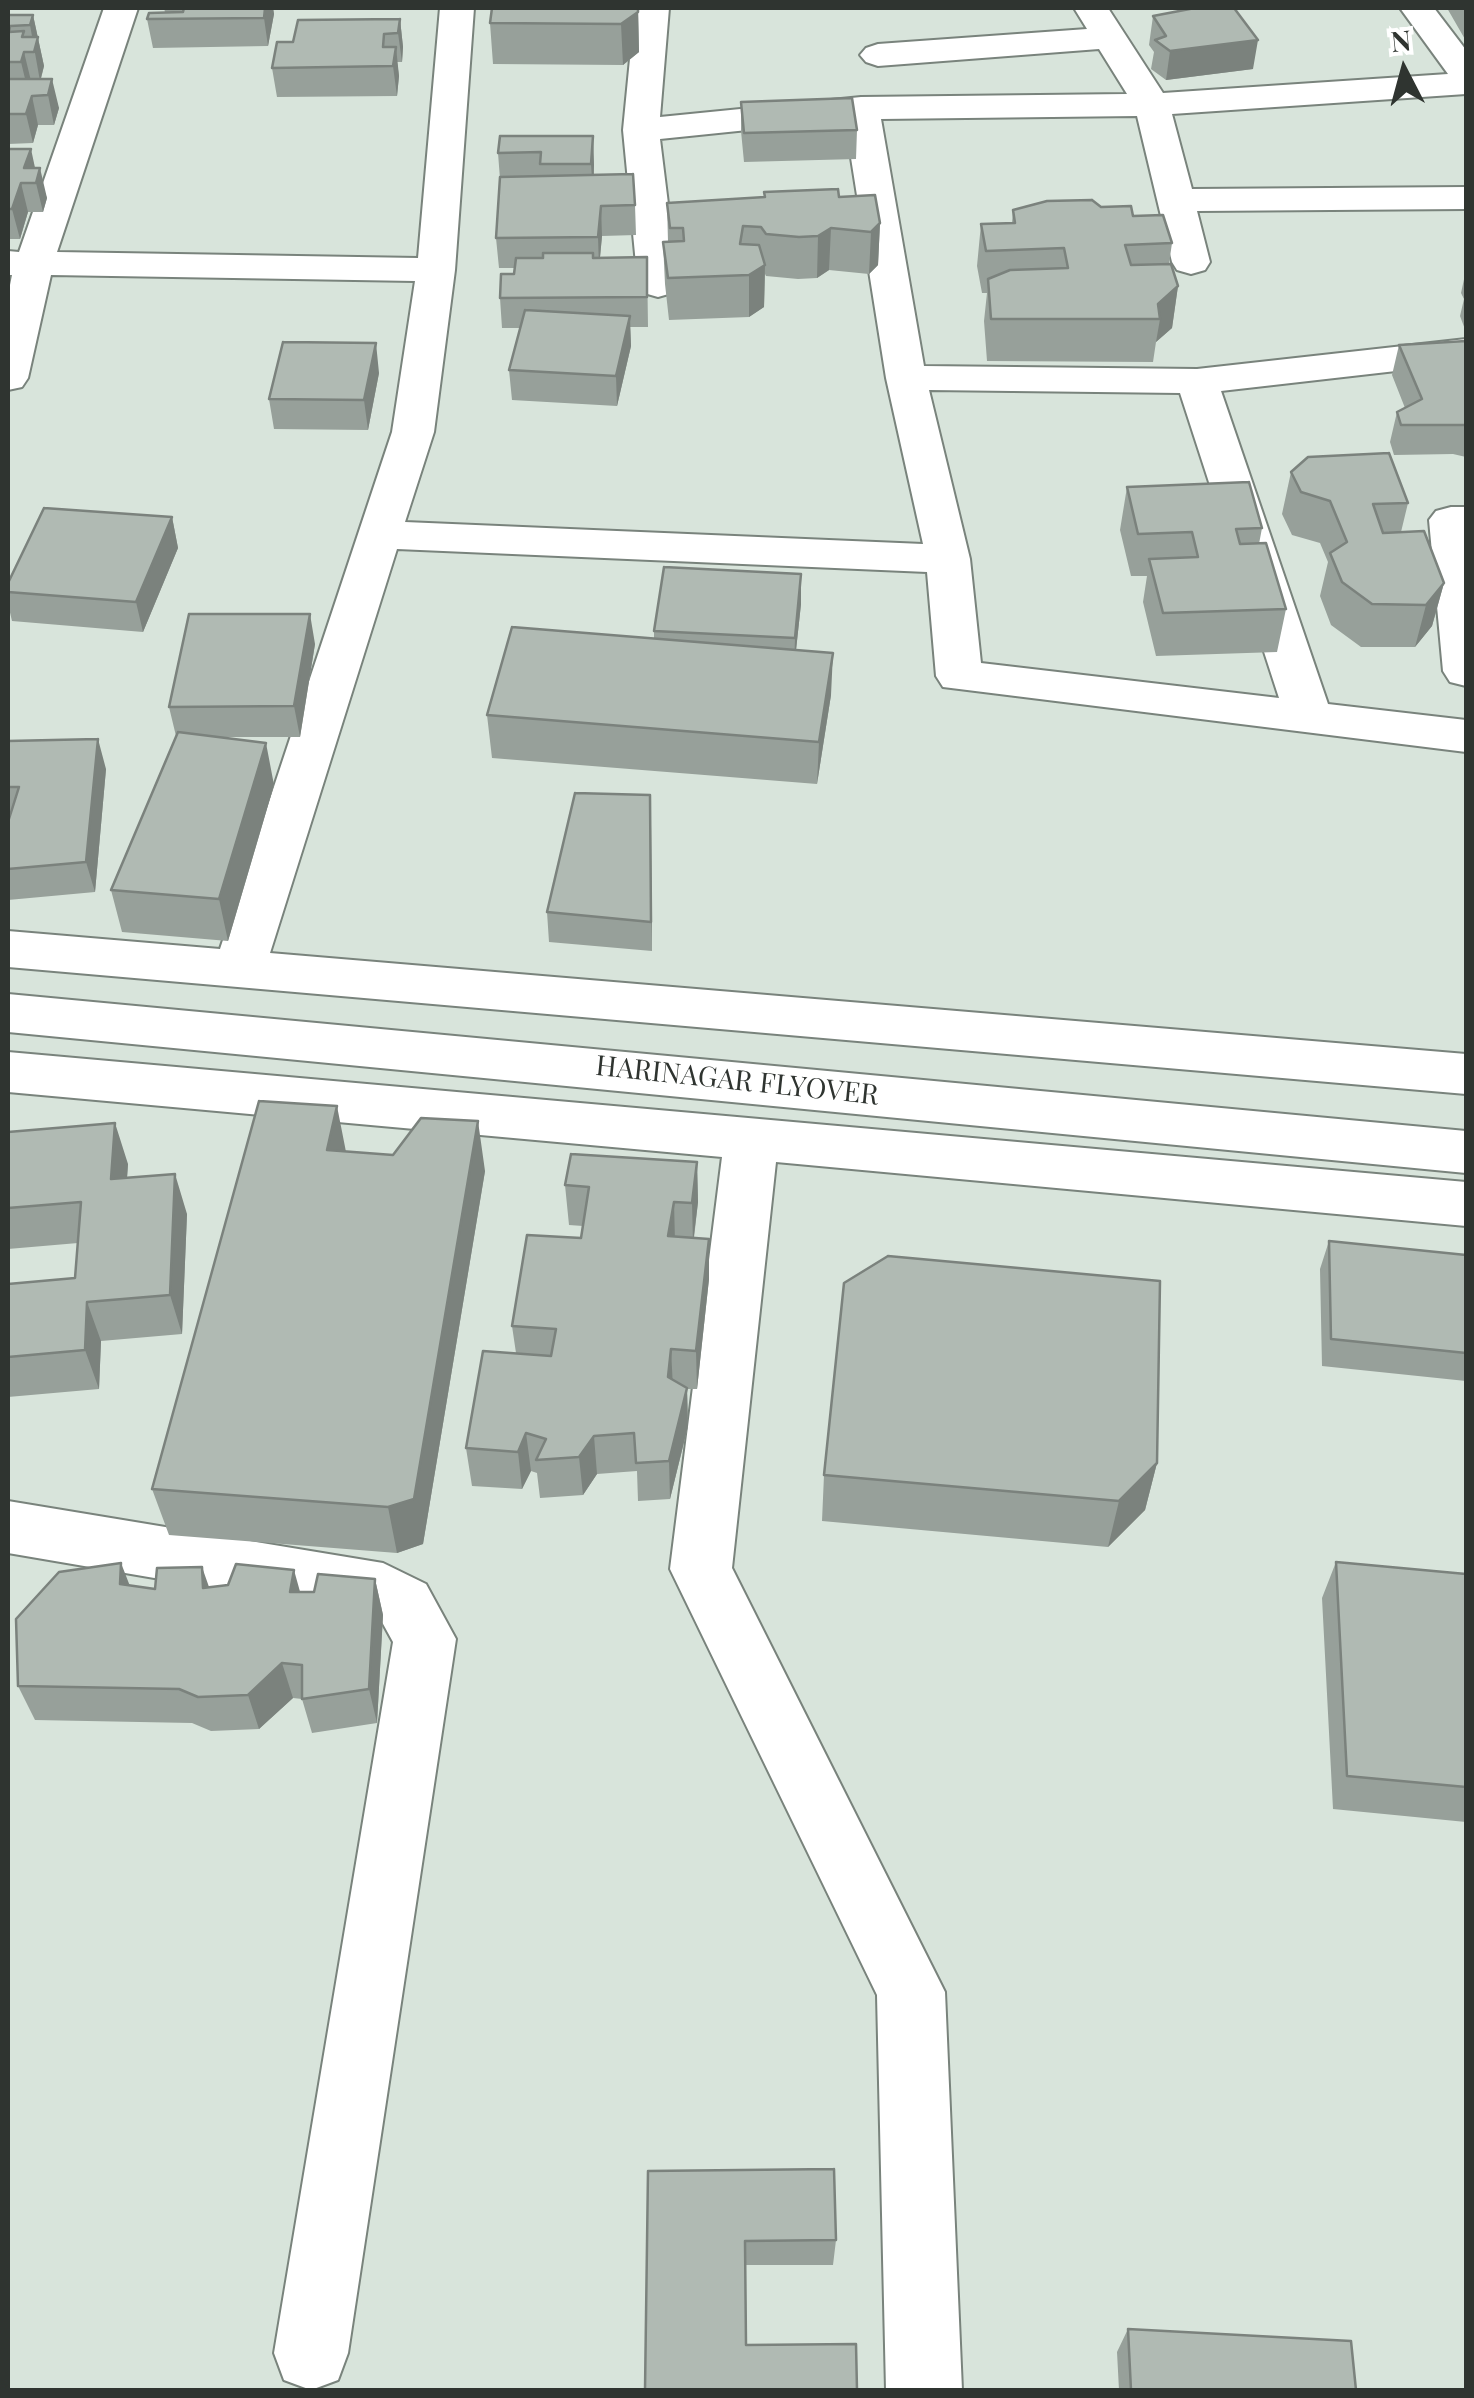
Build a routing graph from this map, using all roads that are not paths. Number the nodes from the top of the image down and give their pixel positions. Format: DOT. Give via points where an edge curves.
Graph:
graph roads {
  1 [pos="121,8"];
  2 [pos="457,8"];
  3 [pos="652,8"];
  4 [pos="1091,8"];
  5 [pos="1417,8"];
  6 [pos="1110,38"];
  7 [pos="878,55"];
  8 [pos="1466,74"];
  9 [pos="1466,83"];
  10 [pos="1152,105"];
  11 [pos="861,108"];
  12 [pos="641,130"];
  13 [pos="1466,198"];
  14 [pos="1175,200"];
  15 [pos="21,262"];
  16 [pos="1191,262"];
  17 [pos="436,270"];
  18 [pos="658,284"];
  19 [pos="1466,351"];
  20 [pos="8,378"];
  21 [pos="906,378"];
  22 [pos="1196,381"];
  23 [pos="1466,520"];
  24 [pos="382,535"];
  25 [pos="948,558"];
  26 [pos="1466,670"];
  27 [pos="1309,718"];
  28 [pos="1466,736"];
  29 [pos="8,949"];
  30 [pos="239,969"];
  31 [pos="8,1013"];
  32 [pos="8,1072"];
  33 [pos="1466,1074"];
  34 [pos="751,1140"];
  35 [pos="1466,1152"];
  36 [pos="1466,1204"];
  37 [pos="8,1527"];
  38 [pos="311,2353"];
  39 [pos="924,2390"];
  1 -- 15 [label="street"];
  2 -- 17 [label="street"];
  3 -- 12 [label="street"];
  4 -- 6 [label="street"];
  5 -- 8 [label="street"];
  6 -- 7 [label="street"];
  6 -- 10 [label="street"];
  9 -- 10 [label="street"];
  10 -- 11 [label="street"];
  10 -- 14 [label="street"];
  11 -- 12 [label="street"];
  11 -- 21 [label="street"];
  12 -- 18 [label="street"];
  13 -- 14 [label="street"];
  14 -- 16 [label="street"];
  15 -- 17 [label="street"];
  15 -- 20 [label="street"];
  17 -- 24 [label="street" via="413,432"];
  19 -- 22 [label="street"];
  21 -- 22 [label="street"];
  21 -- 25 [label="street"];
  22 -- 27 [label="street"];
  23 -- 26 [label="street" via="1451,520"];
  24 -- 25 [label="street"];
  24 -- 30 [label="street"];
  25 -- 27 [label="street" via="959,676"];
  27 -- 28 [label="street"];
  29 -- 30 [label="street"];
  30 -- 33 [label="street"];
  31 -- 35 [label="street, HARINAGAR FLYOVER"];
  32 -- 34 [label="street"];
  34 -- 36 [label="street"];
  34 -- 39 [label="street" via="701,1569 911,1992"];
  37 -- 38 [label="street" via="383,1590 404,1603 425,1639"];
}
